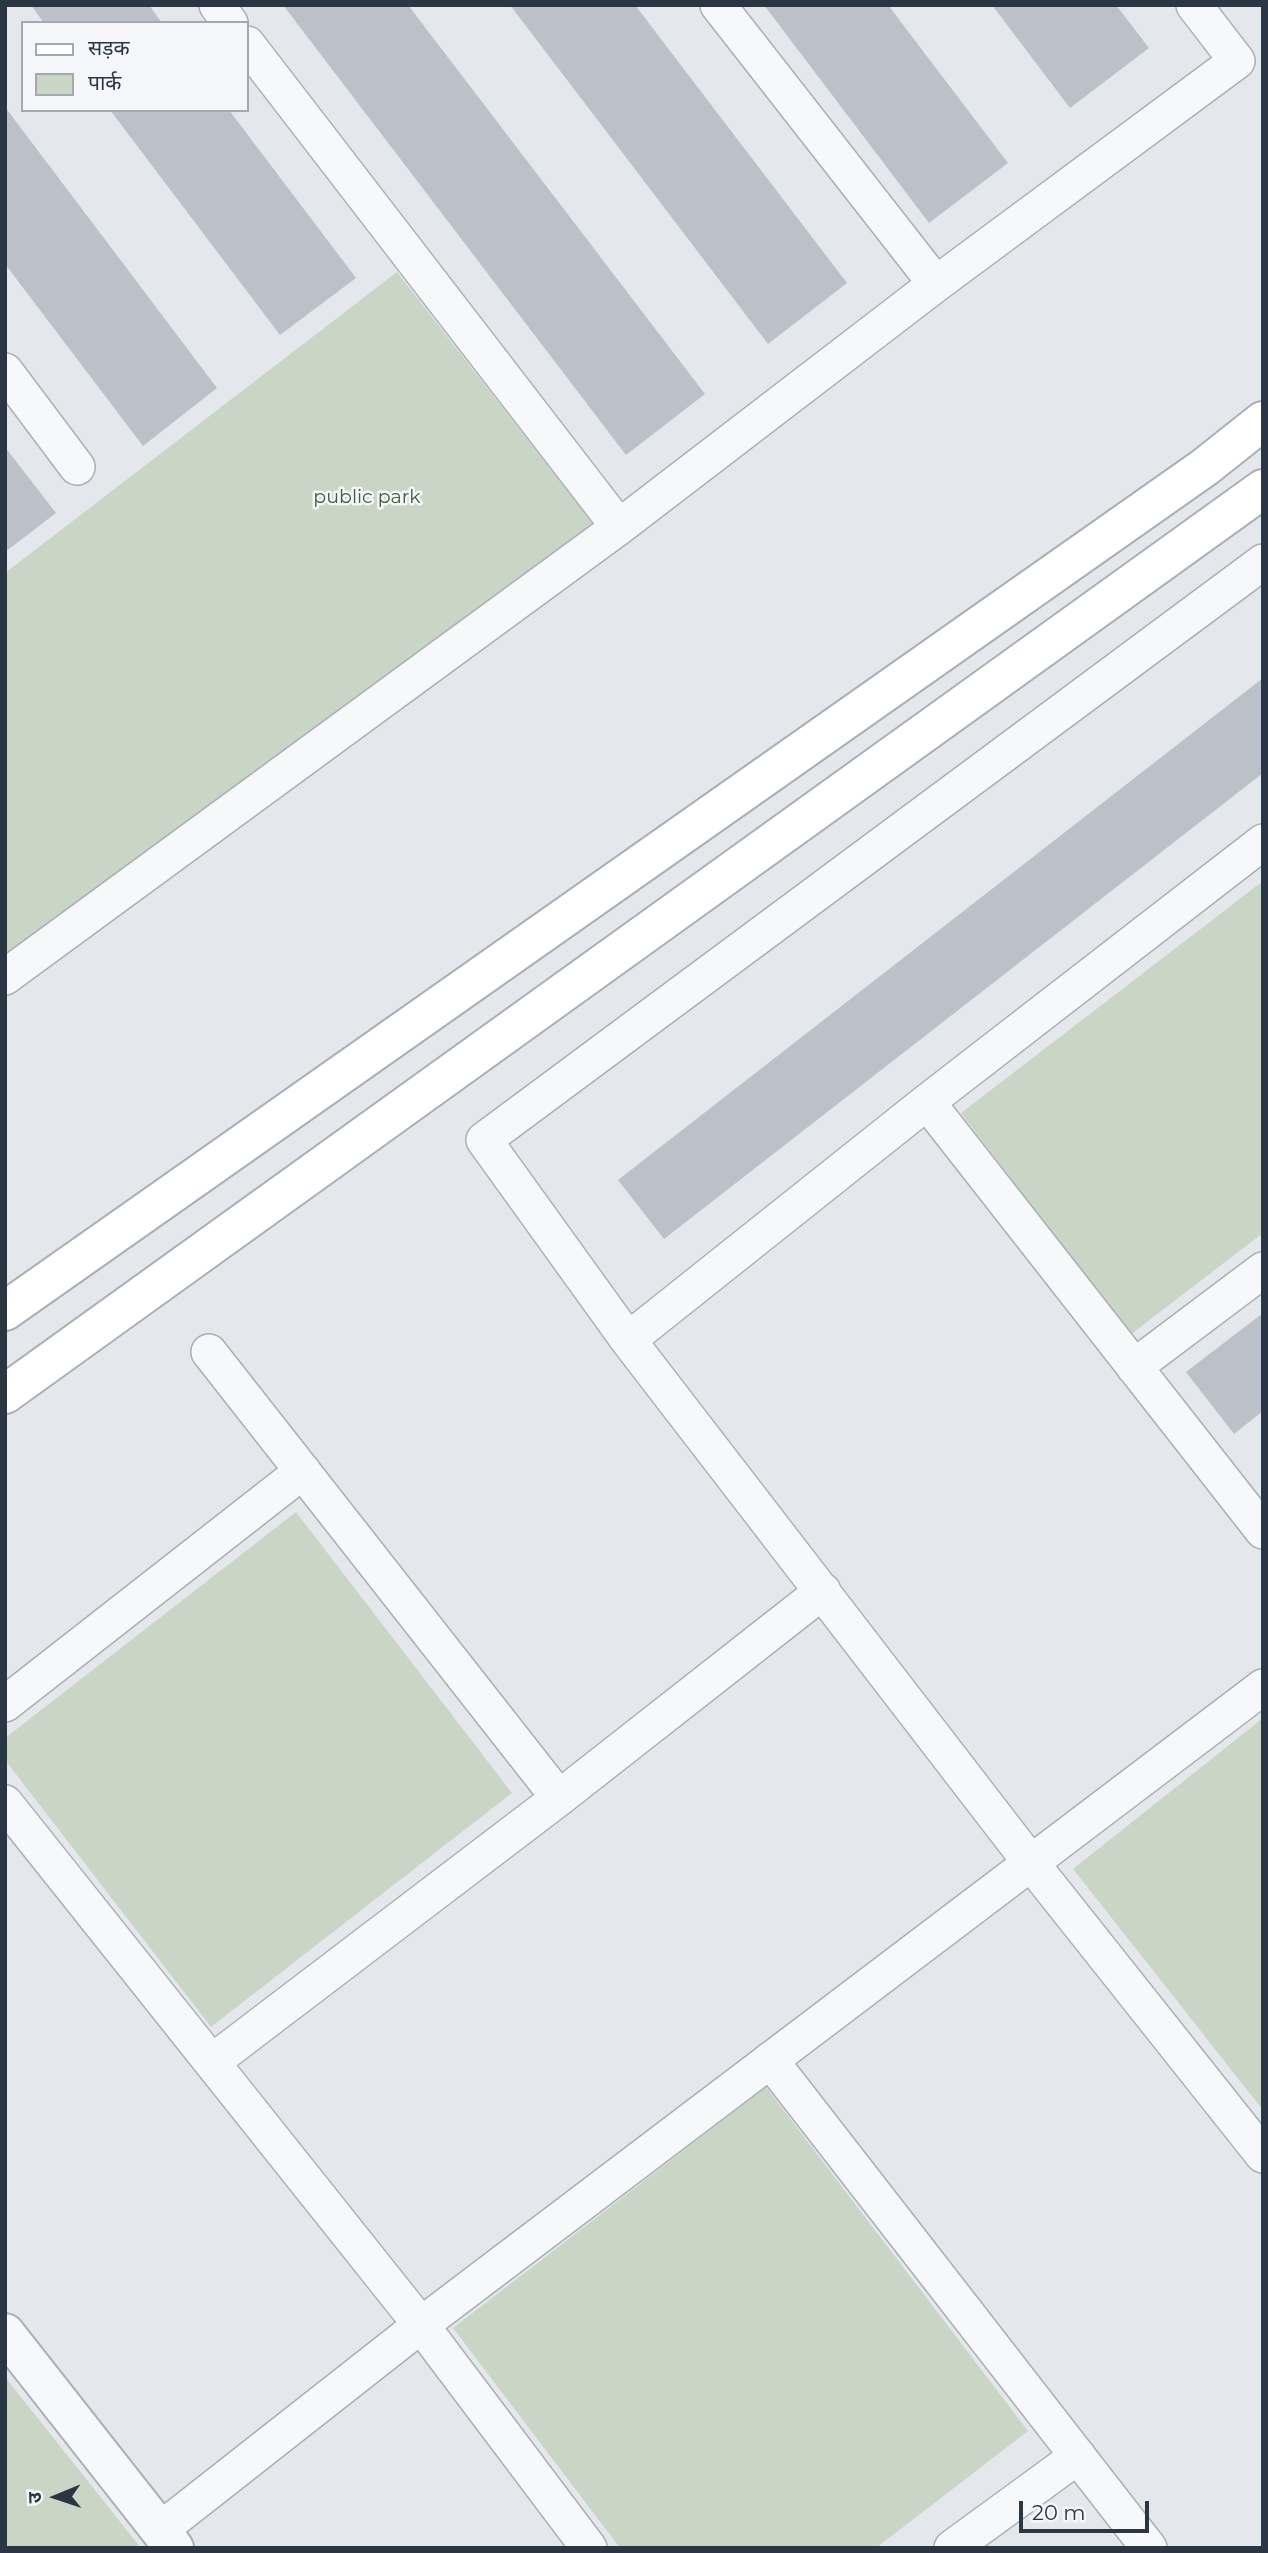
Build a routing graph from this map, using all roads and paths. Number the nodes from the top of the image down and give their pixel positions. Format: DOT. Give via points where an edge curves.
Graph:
graph roads {
  1 [pos="217,5"];
  2 [pos="718,5"];
  3 [pos="1194,5"];
  4 [pos="229,21"];
  5 [pos="248,45"];
  6 [pos="936,284"];
  7 [pos="5,371"];
  8 [pos="1263,421"];
  9 [pos="77,467"];
  10 [pos="1263,489"];
  11 [pos="619,527"];
  12 [pos="1263,562"];
  13 [pos="1263,842"];
  14 [pos="5,977"];
  15 [pos="927,1102"];
  16 [pos="1263,1270"];
  17 [pos="5,1311"];
  18 [pos="628,1339"];
  19 [pos="209,1352"];
  20 [pos="1134,1367"];
  21 [pos="5,1394"];
  22 [pos="303,1471"];
  23 [pos="1263,1531"];
  24 [pos="823,1591"];
  25 [pos="1263,1687"];
  26 [pos="5,1704"];
  27 [pos="559,1798"];
  28 [pos="5,1803"];
  29 [pos="1031,1863"];
  30 [pos="771,2060"];
  31 [pos="212,2062"];
  32 [pos="1263,2155"];
  33 [pos="421,2325"];
  34 [pos="5,2333"];
  35 [pos="1078,2456"];
  36 [pos="167,2539"];
  37 [pos="589,2548"];
  38 [pos="952,2548"];
  39 [pos="1149,2548"];
  1 -- 4 [label="street"];
  2 -- 6 [label="street"];
  3 -- 6 [label="street" via="1237,61"];
  5 -- 11 [label="street"];
  6 -- 11 [label="street"];
  7 -- 9 [label="street"];
  8 -- 17 [label="main road" via="1205,467"];
  10 -- 21 [label="main road"];
  11 -- 14 [label="street"];
  12 -- 18 [label="street" via="484,1140"];
  13 -- 15 [label="street"];
  15 -- 18 [label="street"];
  15 -- 20 [label="street"];
  16 -- 20 [label="street"];
  18 -- 24 [label="street"];
  19 -- 22 [label="street"];
  20 -- 23 [label="street"];
  22 -- 26 [label="street"];
  22 -- 27 [label="street"];
  24 -- 27 [label="street"];
  24 -- 29 [label="street"];
  25 -- 29 [label="street"];
  27 -- 31 [label="street"];
  28 -- 31 [label="street"];
  29 -- 30 [label="street"];
  29 -- 32 [label="street"];
  30 -- 33 [label="street"];
  30 -- 35 [label="street"];
  31 -- 33 [label="street"];
  33 -- 36 [label="street"];
  33 -- 37 [label="street"];
  34 -- 36 [label="street"];
  35 -- 38 [label="street"];
  35 -- 39 [label="street"];
}
